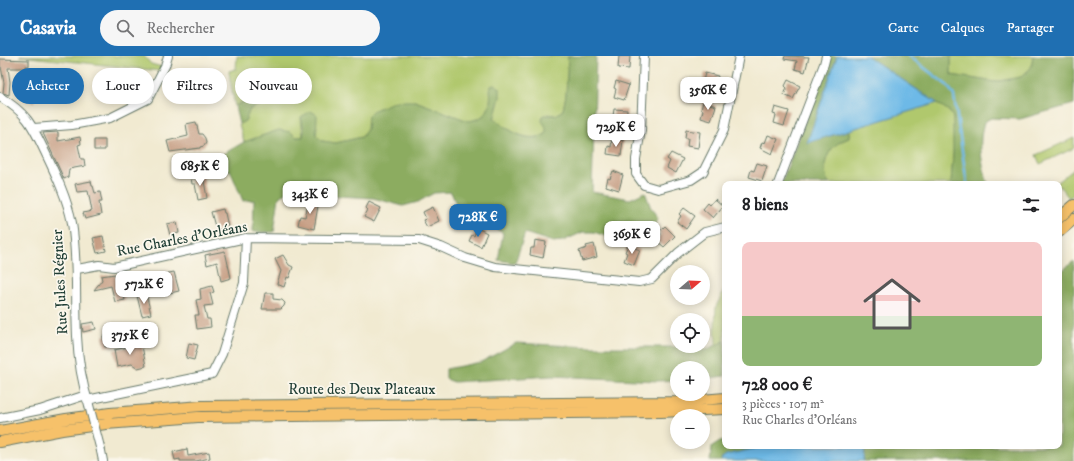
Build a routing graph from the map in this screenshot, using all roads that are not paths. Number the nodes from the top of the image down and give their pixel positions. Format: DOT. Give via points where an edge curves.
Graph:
graph roads {
  1 [pos="168,56"];
  2 [pos="644,56"];
  3 [pos="738,56"];
  4 [pos="826,56"];
  5 [pos="0,97"];
  6 [pos="34,128"];
  7 [pos="779,181"];
  8 [pos="1074,205"];
  9 [pos="1062,215"];
  10 [pos="1074,219"];
  11 [pos="722,228"];
  12 [pos="1062,229"];
  13 [pos="246,238"];
  14 [pos="76,269"];
  15 [pos="722,398"];
  16 [pos="88,400"];
  17 [pos="722,409"];
  18 [pos="0,418"];
  19 [pos="0,431"];
  20 [pos="0,442"];
  21 [pos="102,461"];
  1 -- 6 [label="street" via="148,99 110,118 72,126"];
  2 -- 3 [label="street" via="641,130 636,174 644,185 658,189 691,180 703,172 724,130"];
  4 -- 7 [label="street"];
  5 -- 6 [label="street, Rue Jules Régnier" via="23,113"];
  6 -- 14 [label="street, Rue Jules Régnier" via="64,196 72,223"];
  8 -- 9 [label="main road"];
  10 -- 12 [label="main road"];
  11 -- 13 [label="street, Rue Charles d'Orléans" via="705,232 678,253 652,279 639,282 495,267 419,240"];
  13 -- 14 [label="street, Rue Charles d'Orléans" via="114,267 100,264"];
  13 -- 16 [label="street" via="244,283 222,354 212,374"];
  14 -- 16 [label="street, Rue Jules Régnier" via="77,336 80,367"];
  15 -- 19 [label="main road, Route des Deux Plateaux" via="677,402 202,406 66,418"];
  16 -- 18 [label="street"];
  16 -- 21 [label="street, Rue Jules Régnier, bridge"];
  17 -- 20 [label="main road, Route des Deux Plateaux" via="198,417 106,424"];
}
